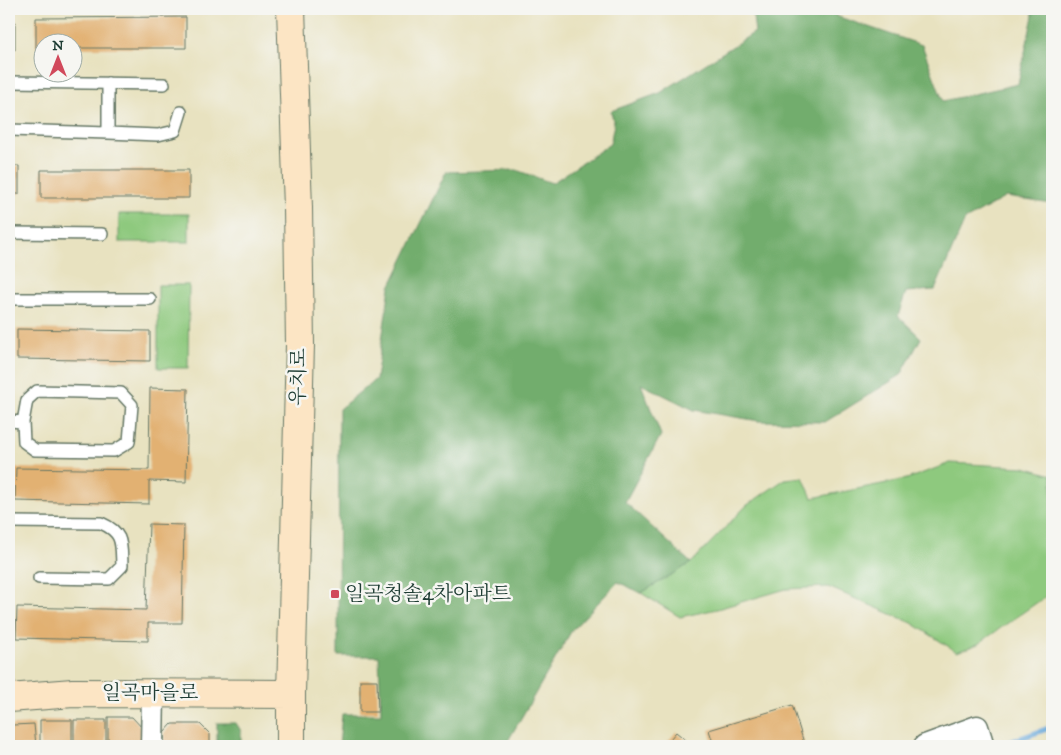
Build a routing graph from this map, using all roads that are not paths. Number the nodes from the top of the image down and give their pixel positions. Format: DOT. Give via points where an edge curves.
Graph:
graph roads {
  1 [pos="291,9"];
  2 [pos="9,82"];
  3 [pos="108,83"];
  4 [pos="164,84"];
  5 [pos="181,112"];
  6 [pos="9,130"];
  7 [pos="108,133"];
  8 [pos="9,233"];
  9 [pos="102,234"];
  10 [pos="9,298"];
  11 [pos="150,299"];
  12 [pos="9,421"];
  13 [pos="23,422"];
  14 [pos="9,522"];
  15 [pos="38,578"];
  16 [pos="153,693"];
  17 [pos="291,694"];
  18 [pos="9,698"];
  19 [pos="152,746"];
  20 [pos="291,746"];
  21 [pos="925,746"];
  22 [pos="983,746"];
  1 -- 17 [label="main road, 우치로" via="300,344"];
  2 -- 3 [label="lane"];
  3 -- 4 [label="lane"];
  3 -- 7 [label="lane"];
  5 -- 7 [label="lane" via="175,131 158,135"];
  6 -- 7 [label="lane"];
  8 -- 9 [label="lane"];
  10 -- 11 [label="lane"];
  12 -- 13 [label="lane"];
  13 -- 13 [label="lane" via="24,442 35,450 114,451 130,442 132,405 121,393 38,391 27,400"];
  14 -- 15 [label="lane" via="101,523 112,528 121,539 122,566 109,579"];
  16 -- 17 [label="main road, 일곡마을로"];
  16 -- 18 [label="main road, 일곡마을로"];
  16 -- 19 [label="street"];
  17 -- 20 [label="main road, 우치로"];
  21 -- 22 [label="street" via="977,727"];
}
